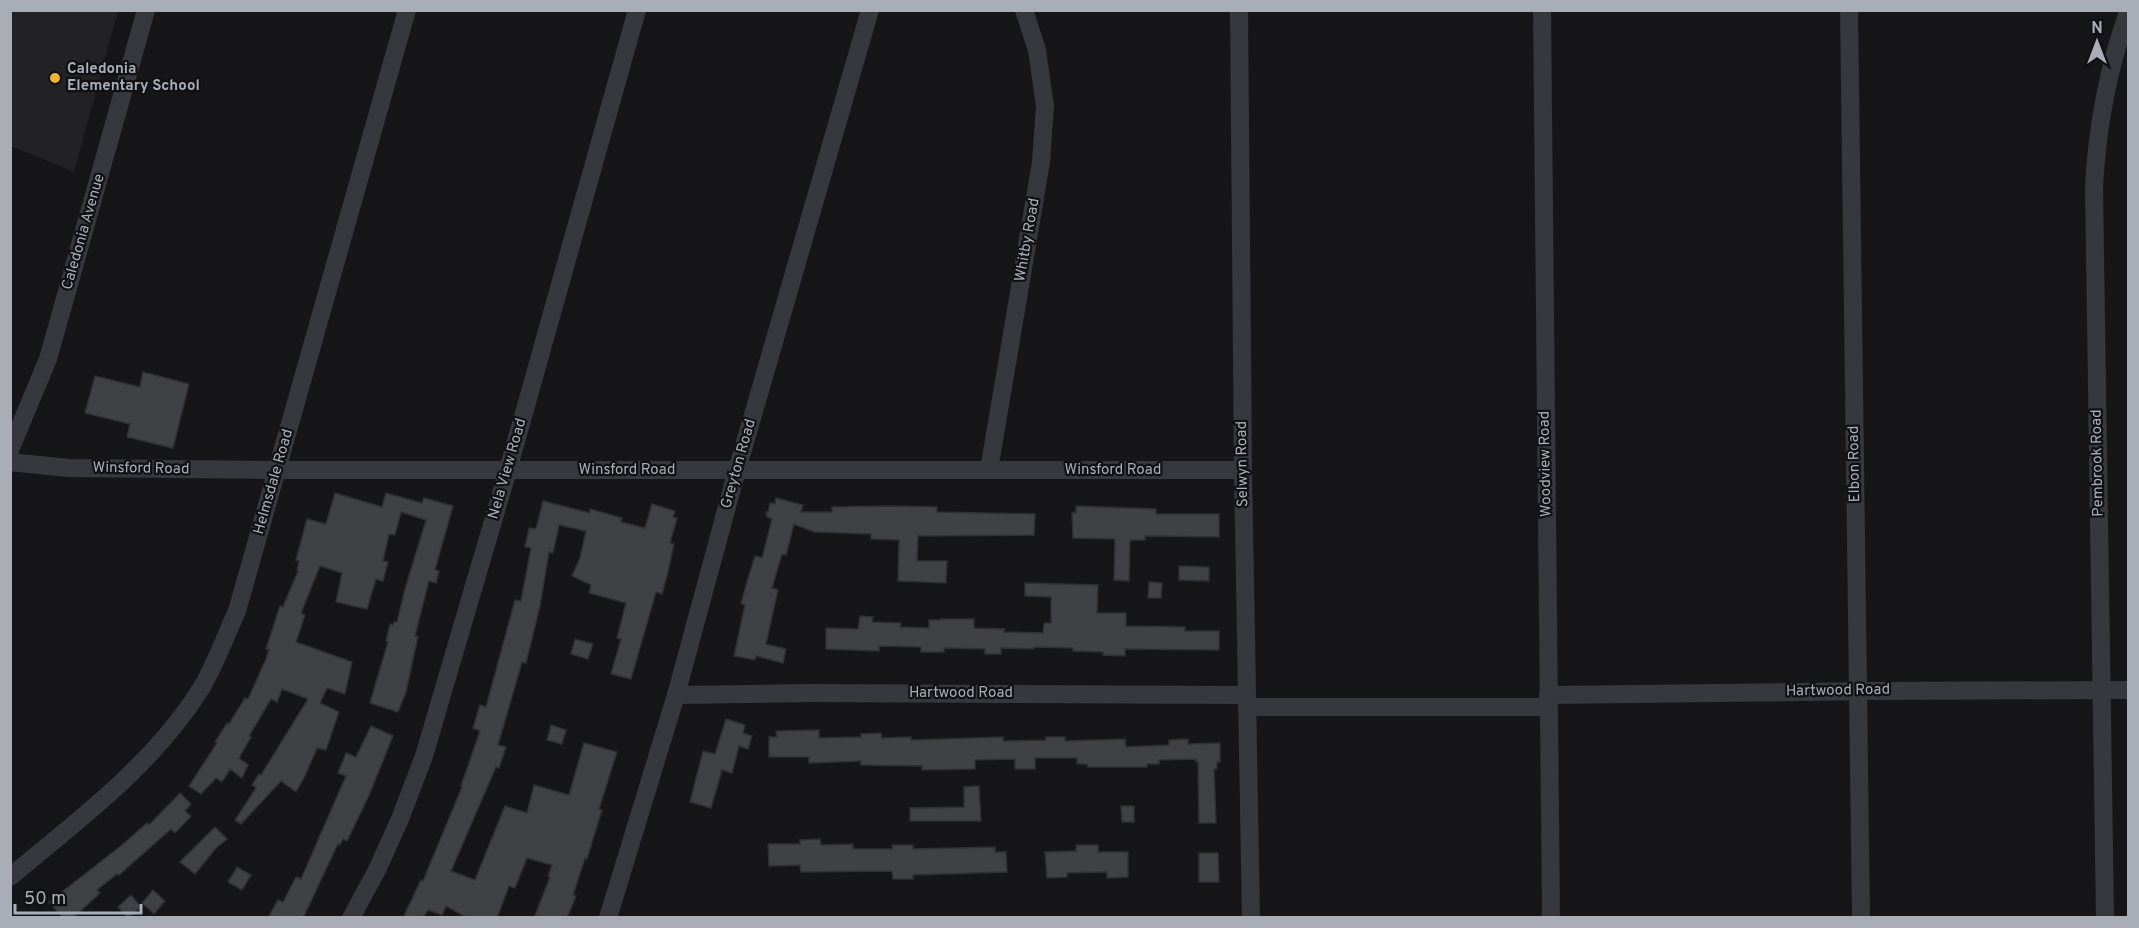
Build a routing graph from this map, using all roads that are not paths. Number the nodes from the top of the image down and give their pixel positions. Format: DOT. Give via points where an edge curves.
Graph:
graph roads {
  1 [pos="146,10"];
  2 [pos="407,10"];
  3 [pos="637,10"];
  4 [pos="870,10"];
  5 [pos="1024,10"];
  6 [pos="1239,10"];
  7 [pos="1542,10"];
  8 [pos="1849,10"];
  9 [pos="2128,12"];
  10 [pos="10,450"];
  11 [pos="10,462"];
  12 [pos="277,470"];
  13 [pos="508,470"];
  14 [pos="737,470"];
  15 [pos="989,470"];
  16 [pos="1243,470"];
  17 [pos="2101,690"];
  18 [pos="2128,690"];
  19 [pos="1858,691"];
  20 [pos="676,695"];
  21 [pos="1247,701"];
  22 [pos="1548,701"];
  23 [pos="10,877"];
  24 [pos="351,918"];
  25 [pos="608,918"];
  26 [pos="1251,918"];
  27 [pos="1551,918"];
  28 [pos="1861,918"];
  29 [pos="2105,918"];
  1 -- 10 [label="street, Caledonia Avenue" via="48,359"];
  2 -- 12 [label="street, Helmsdale Road"];
  3 -- 13 [label="street, Nela View Road"];
  4 -- 14 [label="street, Greyton Road"];
  5 -- 15 [label="street, Whitby Road" via="1037,50 1045,106 1042,151"];
  6 -- 16 [label="street, Selwyn Road"];
  7 -- 22 [label="street, Woodview Road"];
  8 -- 19 [label="street, Elbon Road"];
  9 -- 17 [label="street, Pembrook Road" via="2106,91 2095,171"];
  11 -- 12 [label="street, Winsford Road" via="68,468"];
  12 -- 13 [label="street, Winsford Road"];
  12 -- 23 [label="street, Helmsdale Road" via="237,611 201,689 141,765"];
  13 -- 14 [label="street, Winsford Road"];
  13 -- 24 [label="street, Nela View Road" via="424,756 400,819"];
  14 -- 15 [label="street, Winsford Road"];
  14 -- 20 [label="street, Greyton Road"];
  15 -- 16 [label="street, Winsford Road"];
  16 -- 21 [label="street, Selwyn Road"];
  17 -- 18 [label="street, Hartwood Road"];
  17 -- 19 [label="street, Hartwood Road"];
  17 -- 29 [label="street, Pembrook Road"];
  19 -- 22 [label="street, Hartwood Road"];
  19 -- 28 [label="street, Elbon Road"];
  20 -- 21 [label="street, Hartwood Road" via="810,693"];
  20 -- 25 [label="street, Greyton Road"];
  21 -- 22 [label="street, Hartwood Road"];
  21 -- 26 [label="street, Selwyn Road"];
  22 -- 27 [label="street, Woodview Road"];
}
